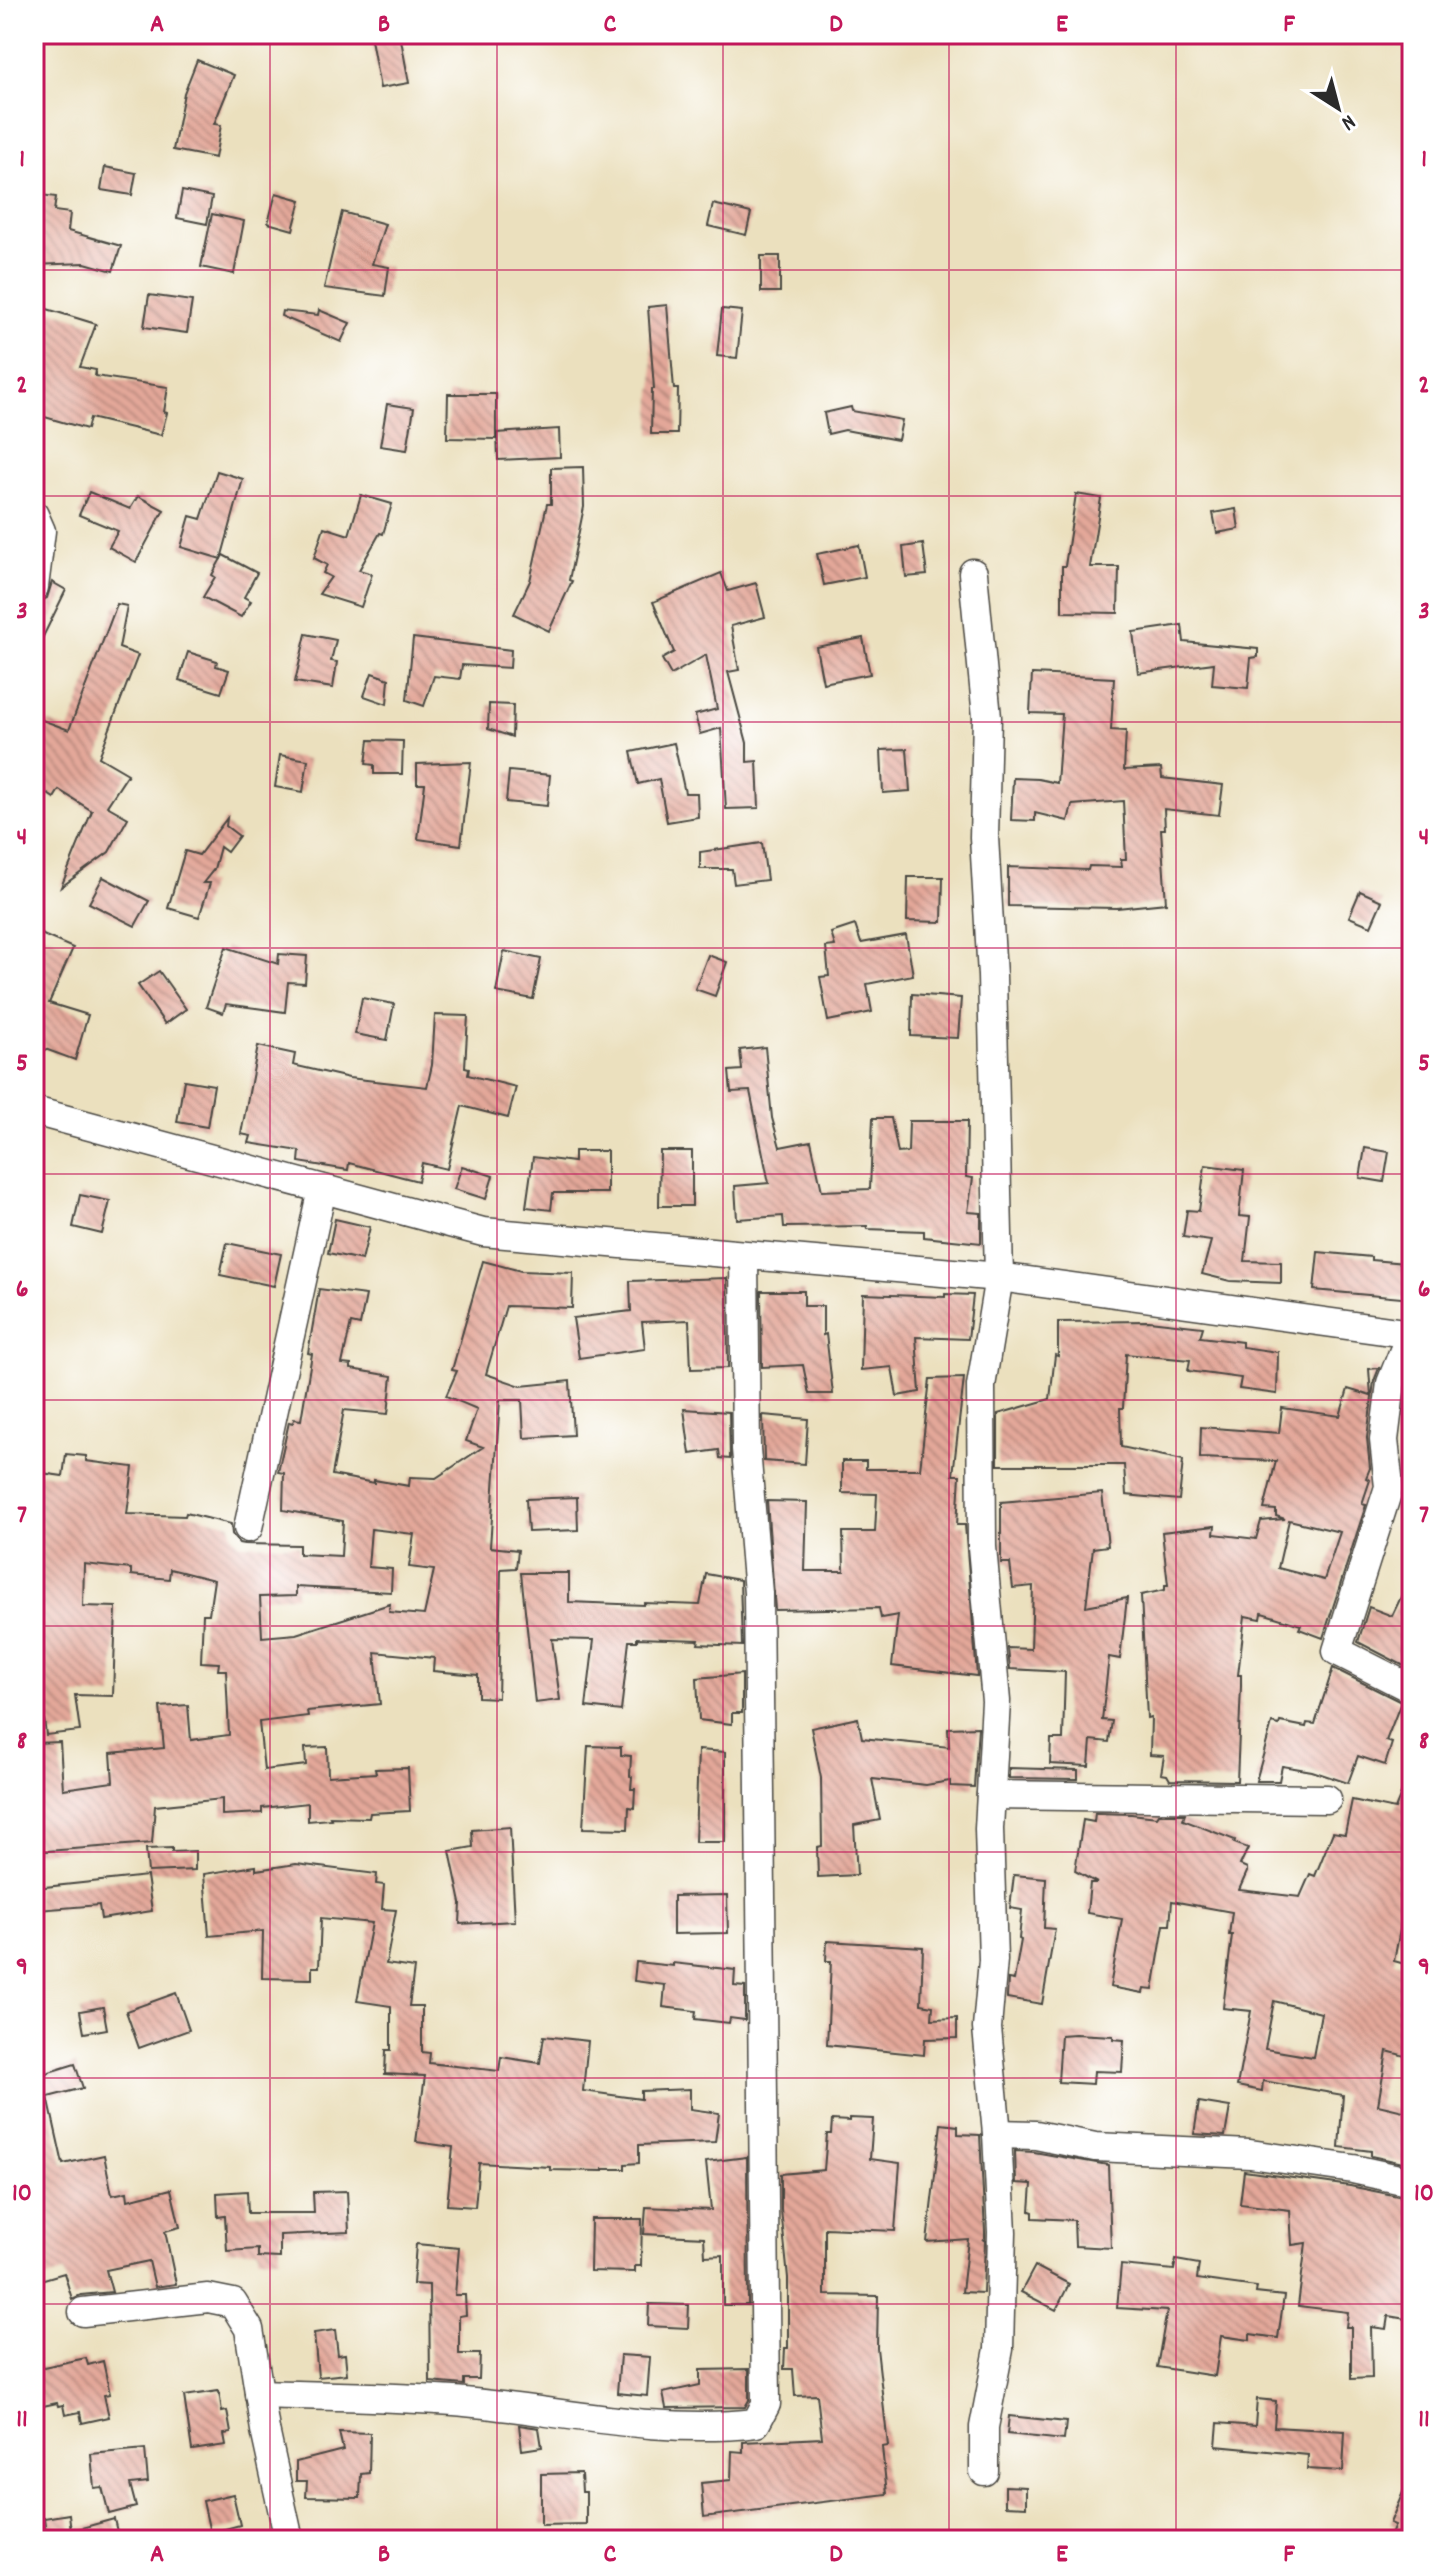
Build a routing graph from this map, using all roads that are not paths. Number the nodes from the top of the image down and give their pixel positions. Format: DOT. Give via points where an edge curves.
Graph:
graph roads {
  1 [pos="34,515"];
  2 [pos="973,573"];
  3 [pos="34,587"];
  4 [pos="34,1111"];
  5 [pos="322,1189"];
  6 [pos="744,1256"];
  7 [pos="999,1277"];
  8 [pos="1412,1334"];
  9 [pos="248,1528"];
  10 [pos="1412,1689"];
  11 [pos="991,1795"];
  12 [pos="1327,1799"];
  13 [pos="997,2134"];
  14 [pos="1412,2182"];
  15 [pos="83,2312"];
  16 [pos="259,2394"];
  17 [pos="984,2471"];
  18 [pos="289,2540"];
  1 -- 3 [label="street" via="41,531"];
  2 -- 7 [label="street" via="987,717 984,837"];
  4 -- 5 [label="street"];
  5 -- 6 [label="street" via="483,1232"];
  5 -- 9 [label="street"];
  6 -- 7 [label="street"];
  6 -- 16 [label="street" via="746,1449 758,1593 766,2404 756,2423 717,2428 453,2401"];
  7 -- 8 [label="street"];
  7 -- 11 [label="street" via="981,1386 982,1547 996,1701"];
  8 -- 10 [label="street" via="1391,1383 1384,1440 1389,1487 1337,1651"];
  11 -- 12 [label="street"];
  11 -- 13 [label="street" via="993,1960 987,2028"];
  13 -- 14 [label="street" via="1036,2135 1095,2147 1250,2154"];
  13 -- 17 [label="street" via="1002,2232 999,2349 984,2427"];
  15 -- 16 [label="street" via="227,2300 249,2329"];
  16 -- 18 [label="street"];
}
